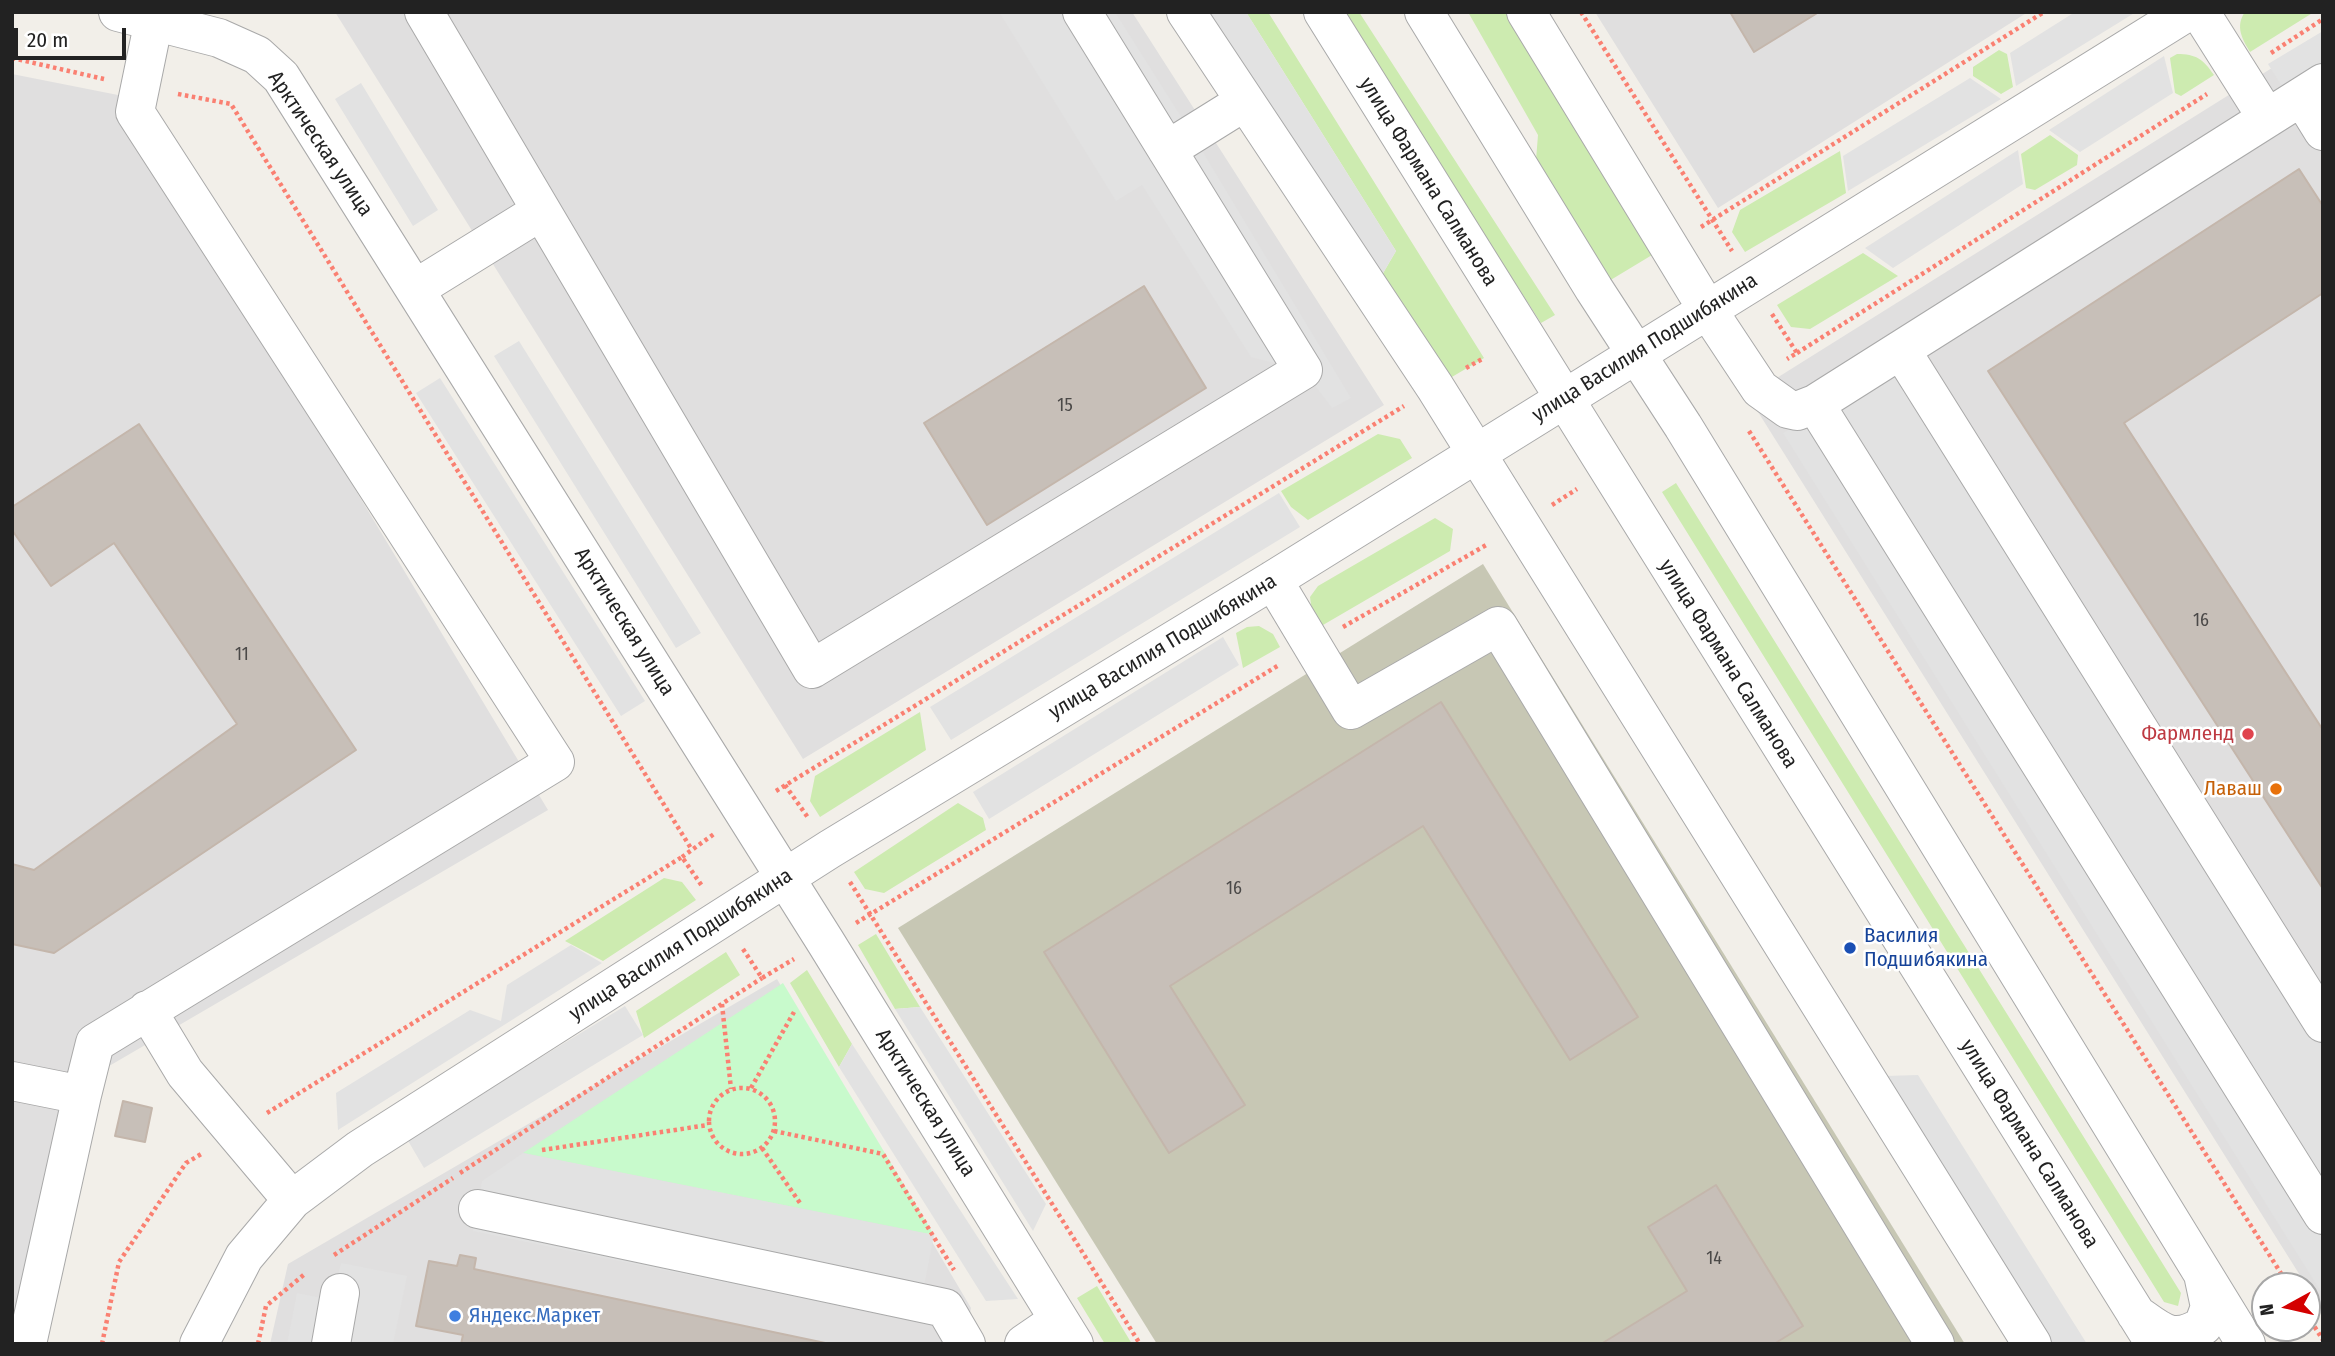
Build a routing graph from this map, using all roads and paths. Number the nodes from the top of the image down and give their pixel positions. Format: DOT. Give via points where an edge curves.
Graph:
graph roads {
  1 [pos="424,12"];
  2 [pos="1082,12"];
  3 [pos="1186,12"];
  4 [pos="1323,12"];
  5 [pos="1424,12"];
  6 [pos="1526,12"];
  7 [pos="1581,12"];
  8 [pos="2044,12"];
  9 [pos="2187,12"];
  10 [pos="2200,12"];
  11 [pos="136,16"];
  12 [pos="2323,19"];
  13 [pos="12,58"];
  14 [pos="2239,73"];
  15 [pos="139,86"];
  16 [pos="2312,90"];
  17 [pos="1244,102"];
  18 [pos="2267,118"];
  19 [pos="2323,131"];
  20 [pos="1167,150"];
  21 [pos="541,211"];
  22 [pos="1712,220"];
  23 [pos="1688,234"];
  24 [pos="415,289"];
  25 [pos="1707,309"];
  26 [pos="1900,350"];
  27 [pos="1636,353"];
  28 [pos="1797,353"];
  29 [pos="1562,398"];
  30 [pos="1815,404"];
  31 [pos="1405,405"];
  32 [pos="1742,421"];
  33 [pos="1475,453"];
  34 [pos="1273,580"];
  35 [pos="785,785"];
  36 [pos="744,813"];
  37 [pos="830,849"];
  38 [pos="692,850"];
  39 [pos="682,857"];
  40 [pos="785,877"];
  41 [pos="762,978"];
  42 [pos="722,1004"];
  43 [pos="147,1010"];
  44 [pos="794,1012"];
  45 [pos="2323,1023"];
  46 [pos="12,1080"];
  47 [pos="751,1088"];
  48 [pos="731,1089"];
  49 [pos="82,1094"];
  50 [pos="709,1125"];
  51 [pos="774,1131"];
  52 [pos="762,1148"];
  53 [pos="542,1150"];
  54 [pos="292,1200"];
  55 [pos="800,1203"];
  56 [pos="478,1209"];
  57 [pos="2323,1214"];
  58 [pos="311,1270"];
  59 [pos="2280,1272"];
  60 [pos="956,1273"];
  61 [pos="2203,1273"];
  62 [pos="331,1278"];
  63 [pos="2145,1329"];
  64 [pos="1067,1332"];
  65 [pos="27,1344"];
  66 [pos="199,1344"];
  67 [pos="258,1344"];
  68 [pos="331,1344"];
  69 [pos="966,1344"];
  70 [pos="1024,1344"];
  71 [pos="1140,1344"];
  72 [pos="1935,1344"];
  73 [pos="2032,1344"];
  74 [pos="2246,1344"];
  1 -- 21 [label="street"];
  2 -- 20 [label="street"];
  3 -- 17 [label="street"];
  4 -- 29 [label="street, улица Фармана Салманова"];
  5 -- 27 [label="street, улица Фармана Салманова"];
  6 -- 25 [label="street"];
  7 -- 22 [label="path"];
  8 -- 22 [label="path"];
  9 -- 25 [label="street, улица Василия Подшибякина"];
  10 -- 14 [label="street"];
  11 -- 15 [label="street"];
  11 -- 24 [label="street, Арктическая улица" via="219,38 257,55 281,77"];
  12 -- 14 [label="path"];
  13 -- 15 [label="path"];
  14 -- 18 [label="street"];
  14 -- 28 [label="path"];
  15 -- 38 [label="path" via="231,104"];
  15 -- 43 [label="street" via="135,112 555,762"];
  16 -- 18 [label="street"];
  16 -- 19 [label="street"];
  17 -- 20 [label="street"];
  17 -- 33 [label="street"];
  18 -- 26 [label="street"];
  20 -- 21 [label="street" via="1303,370 812,669"];
  21 -- 24 [label="street"];
  22 -- 23 [label="path"];
  24 -- 36 [label="street, Арктическая улица"];
  25 -- 27 [label="street, улица Василия Подшибякина"];
  25 -- 30 [label="street" via="1760,389 1788,409 1797,411"];
  26 -- 30 [label="street"];
  26 -- 45 [label="street"];
  27 -- 29 [label="street, улица Василия Подшибякина"];
  27 -- 61 [label="street, улица Фармана Салманова"];
  29 -- 33 [label="street, улица Василия Подшибякина"];
  29 -- 63 [label="street, улица Фармана Салманова"];
  30 -- 57 [label="street"];
  31 -- 35 [label="path"];
  32 -- 59 [label="path"];
  33 -- 34 [label="street, улица Василия Подшибякина"];
  33 -- 73 [label="street"];
  34 -- 37 [label="street, улица Василия Подшибякина"];
  34 -- 72 [label="street" via="1352,710 1498,626"];
  35 -- 36 [label="path"];
  35 -- 37 [label="path"];
  36 -- 38 [label="path"];
  36 -- 40 [label="street, Арктическая улица"];
  37 -- 40 [label="street, улица Василия Подшибякина"];
  37 -- 71 [label="path"];
  38 -- 39 [label="path"];
  40 -- 54 [label="street, улица Василия Подшибякина" via="360,1149"];
  40 -- 64 [label="street, Арктическая улица"];
  41 -- 42 [label="path"];
  42 -- 48 [label="path"];
  42 -- 62 [label="path"];
  43 -- 49 [label="street" via="95,1043"];
  43 -- 54 [label="street" via="185,1073"];
  44 -- 47 [label="path"];
  46 -- 49 [label="street"];
  47 -- 48 [label="path"];
  47 -- 51 [label="path" via="774,1110"];
  48 -- 50 [label="path" via="713,1102"];
  49 -- 65 [label="street"];
  50 -- 52 [label="path" via="719,1146 729,1152 752,1153"];
  50 -- 53 [label="path"];
  51 -- 52 [label="path"];
  51 -- 60 [label="path" via="883,1154"];
  52 -- 55 [label="path"];
  54 -- 66 [label="street, улица Василия Подшибякина" via="244,1257"];
  56 -- 69 [label="street" via="945,1308"];
  58 -- 67 [label="path" via="266,1306"];
  61 -- 63 [label="street, улица Фармана Салманова" via="2210,1307 2203,1326 2186,1336"];
  61 -- 74 [label="street, улица Фармана Салманова"];
  62 -- 68 [label="street"];
  64 -- 70 [label="street, Арктическая улица"];
}
